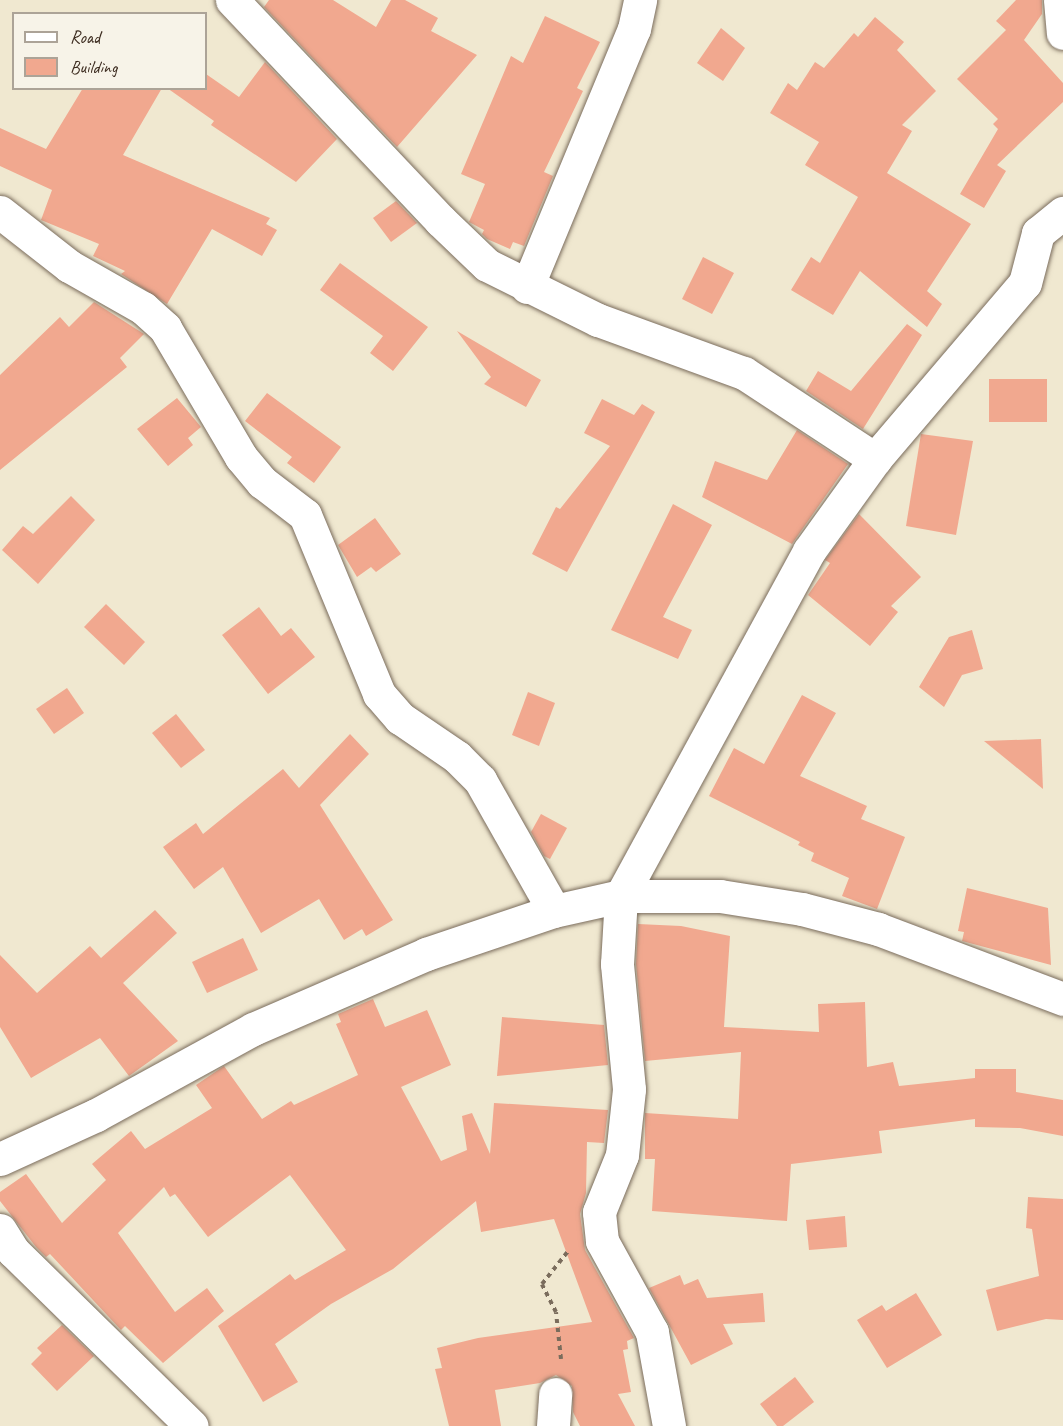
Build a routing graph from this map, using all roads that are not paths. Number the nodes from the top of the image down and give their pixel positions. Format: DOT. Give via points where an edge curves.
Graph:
graph roads {
  1 [pos="232,0"];
  2 [pos="640,0"];
  3 [pos="1060,0"];
  4 [pos="1063,33"];
  5 [pos="0,212"];
  6 [pos="1063,213"];
  7 [pos="527,288"];
  8 [pos="875,459"];
  9 [pos="621,896"];
  10 [pos="554,911"];
  11 [pos="1063,999"];
  12 [pos="0,1159"];
  13 [pos="0,1230"];
  14 [pos="192,1426"];
  15 [pos="669,1426"];
  1 -- 7 [label="street" via="440,220 487,265"];
  2 -- 7 [label="street" via="634,29"];
  3 -- 4 [label="street"];
  5 -- 10 [label="street" via="69,266 143,308 165,328 241,457 262,482 305,515 379,694 400,718 457,757 480,780"];
  6 -- 8 [label="street" via="1038,233 1025,283"];
  7 -- 8 [label="street" via="598,320 744,373"];
  8 -- 9 [label="street" via="809,551"];
  9 -- 10 [label="street"];
  9 -- 11 [label="street" via="720,896 802,909 878,929"];
  9 -- 15 [label="street" via="617,964 629,1089 622,1155 599,1212 602,1241 652,1332"];
  10 -- 12 [label="street" via="426,954 252,1029 96,1115"];
  13 -- 14 [label="street" via="13,1251"];
}
